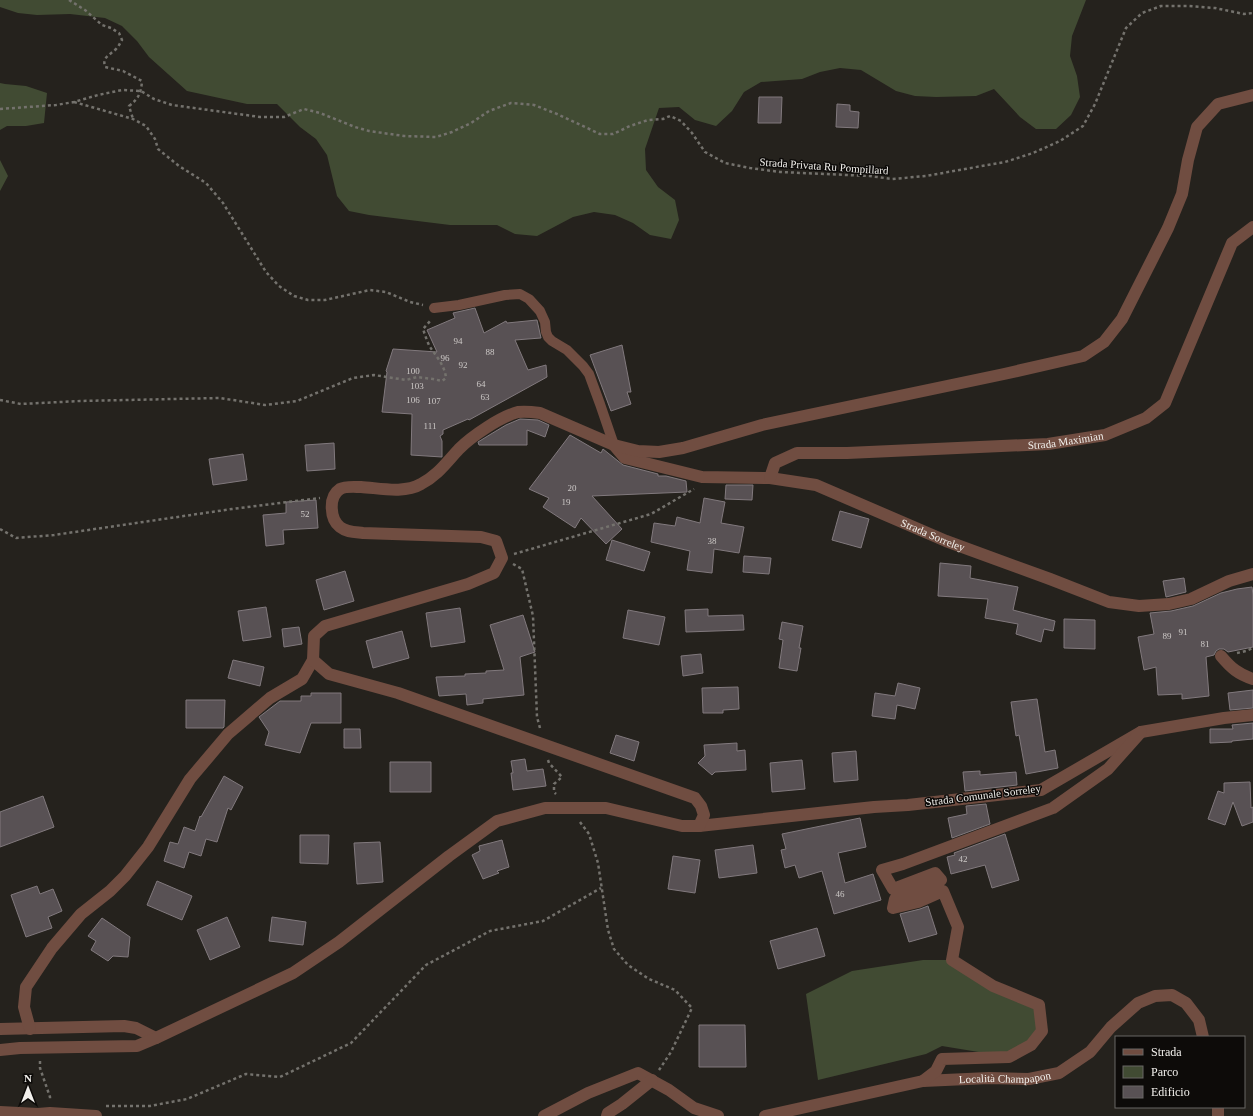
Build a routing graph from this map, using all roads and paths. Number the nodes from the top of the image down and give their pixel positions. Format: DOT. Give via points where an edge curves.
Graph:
graph roads {
  1 [pos="68,0"];
  2 [pos="1253,13"];
  3 [pos="141,91"];
  4 [pos="1253,95"];
  5 [pos="74,102"];
  6 [pos="0,109"];
  7 [pos="133,119"];
  8 [pos="1253,227"];
  9 [pos="434,308"];
  10 [pos="0,400"];
  11 [pos="614,445"];
  12 [pos="702,477"];
  13 [pos="770,478"];
  14 [pos="334,496"];
  15 [pos="0,528"];
  16 [pos="502,558"];
  17 [pos="1253,574"];
  18 [pos="1221,656"];
  19 [pos="313,660"];
  20 [pos="1253,679"];
  21 [pos="1253,715"];
  22 [pos="1141,732"];
  23 [pos="546,746"];
  24 [pos="570,808"];
  25 [pos="699,826"];
  26 [pos="601,888"];
  27 [pos="0,1029"];
  28 [pos="30,1029"];
  29 [pos="1203,1036"];
  30 [pos="156,1038"];
  31 [pos="39,1048"];
  32 [pos="0,1050"];
  33 [pos="652,1080"];
  34 [pos="923,1081"];
  35 [pos="105,1106"];
  36 [pos="0,1112"];
  37 [pos="50,1113"];
  38 [pos="38,1115"];
  39 [pos="96,1116"];
  40 [pos="544,1116"];
  41 [pos="607,1116"];
  42 [pos="718,1116"];
  43 [pos="765,1116"];
  1 -- 3 [label="path" via="85,10 102,25 119,33 122,40 106,57 105,67 123,71 142,82"];
  2 -- 3 [label="path, Strada Privata Ru Pompillard" via="1188,6 1161,6 1142,13 1126,28 1095,104 1083,126 1060,141 1005,162 926,176 892,179 780,172 725,163 705,152 681,121 670,116 648,120 613,134 600,134 534,105 511,103 489,111 452,132 436,137 404,136 362,129 304,109 284,117 260,117 172,105"];
  3 -- 5 [label="path, Strada Privata Ru Pompillard" via="122,90"];
  3 -- 7 [label="path" via="129,106"];
  4 -- 11 [label="street" via="1218,104 1197,127 1182,194 1168,228 1122,319 1104,342 1083,356 762,425 683,448 660,452 638,451"];
  5 -- 6 [label="path, Strada Privata Ru Pompillard"];
  5 -- 7 [label="path"];
  7 -- 9 [label="path" via="146,126 158,149 206,183 223,203 266,272 279,286 294,296 308,300 325,300 370,290 386,292"];
  8 -- 13 [label="street, Strada Maximian" via="1232,243 1166,403 1146,418 1106,435 1048,444 796,453 775,463"];
  9 -- 10 [label="path" via="434,317 423,329 446,373 446,378 442,381 417,377 406,380 374,375 353,378 297,401 265,405 220,398 21,404"];
  9 -- 11 [label="lane" via="510,294 520,294 529,299 540,310 548,337 568,350 589,374"];
  11 -- 12 [label="street, Strada Sorreley" via="625,458"];
  11 -- 14 [label="street" via="540,413 518,412 486,428 460,448 440,471 420,485 403,490 351,487 340,489"];
  12 -- 13 [label="street, Strada Sorreley"];
  12 -- 16 [label="path" via="695,489 651,514"];
  13 -- 17 [label="street, Strada Sorreley" via="816,485 946,541 1109,602 1139,606 1169,604 1191,599 1229,581"];
  14 -- 15 [label="path" via="54,535 16,538"];
  14 -- 16 [label="street" via="331,512 339,527 347,531 481,537 496,541"];
  16 -- 19 [label="street" via="494,573 468,584 325,626 314,636"];
  16 -- 23 [label="path" via="522,569 530,602 533,616 537,718"];
  18 -- 20 [label="street" via="1231,668"];
  19 -- 23 [label="street" via="329,674 398,693"];
  19 -- 28 [label="street" via="302,678 270,698 228,734 190,779 148,847 126,876 81,914 52,948 26,987 24,1007"];
  21 -- 22 [label="street, Strada Comunale Sorreley"];
  22 -- 25 [label="street, Strada Comunale Sorreley" via="1041,790"];
  22 -- 34 [label="street" via="1108,769 1053,808 882,870 893,889 935,873 941,880 895,900 893,908 918,902 943,891 958,927 952,960 993,986 1039,1006 1042,1031 1031,1045 1009,1057 942,1059 936,1071"];
  23 -- 24 [label="path" via="549,763 562,777 554,784 554,792"];
  23 -- 25 [label="street" via="695,798 704,815"];
  24 -- 25 [label="street, Strada Comunale Sorreley" via="606,808 682,826"];
  24 -- 26 [label="path" via="588,834 598,863"];
  24 -- 30 [label="street, Strada Comunale Sorreley" via="545,808 497,821 339,942 293,973"];
  26 -- 33 [label="path" via="614,949 628,965 649,979 675,990 692,1008 671,1052"];
  26 -- 35 [label="path" via="542,921 490,931 426,966 351,1043 280,1077 246,1074 187,1099 150,1106"];
  27 -- 28 [label="street"];
  28 -- 30 [label="street" via="124,1026 136,1028"];
  29 -- 34 [label="street, Località Champapon" via="1199,1020 1186,1003 1172,996 1155,996 1138,1003 1111,1027 1090,1052 1060,1073 1029,1079"];
  30 -- 31 [label="street, Strada Comunale Sorreley" via="137,1046"];
  31 -- 32 [label="street, Strada Comunale Sorreley"];
  31 -- 37 [label="path" via="40,1068 50,1097"];
  33 -- 40 [label="street" via="638,1073 588,1093"];
  33 -- 41 [label="street"];
  33 -- 42 [label="street" via="694,1108"];
  34 -- 43 [label="street, Località Champapon"];
  36 -- 38 [label="street"];
  37 -- 38 [label="street"];
  37 -- 39 [label="street"];
}
